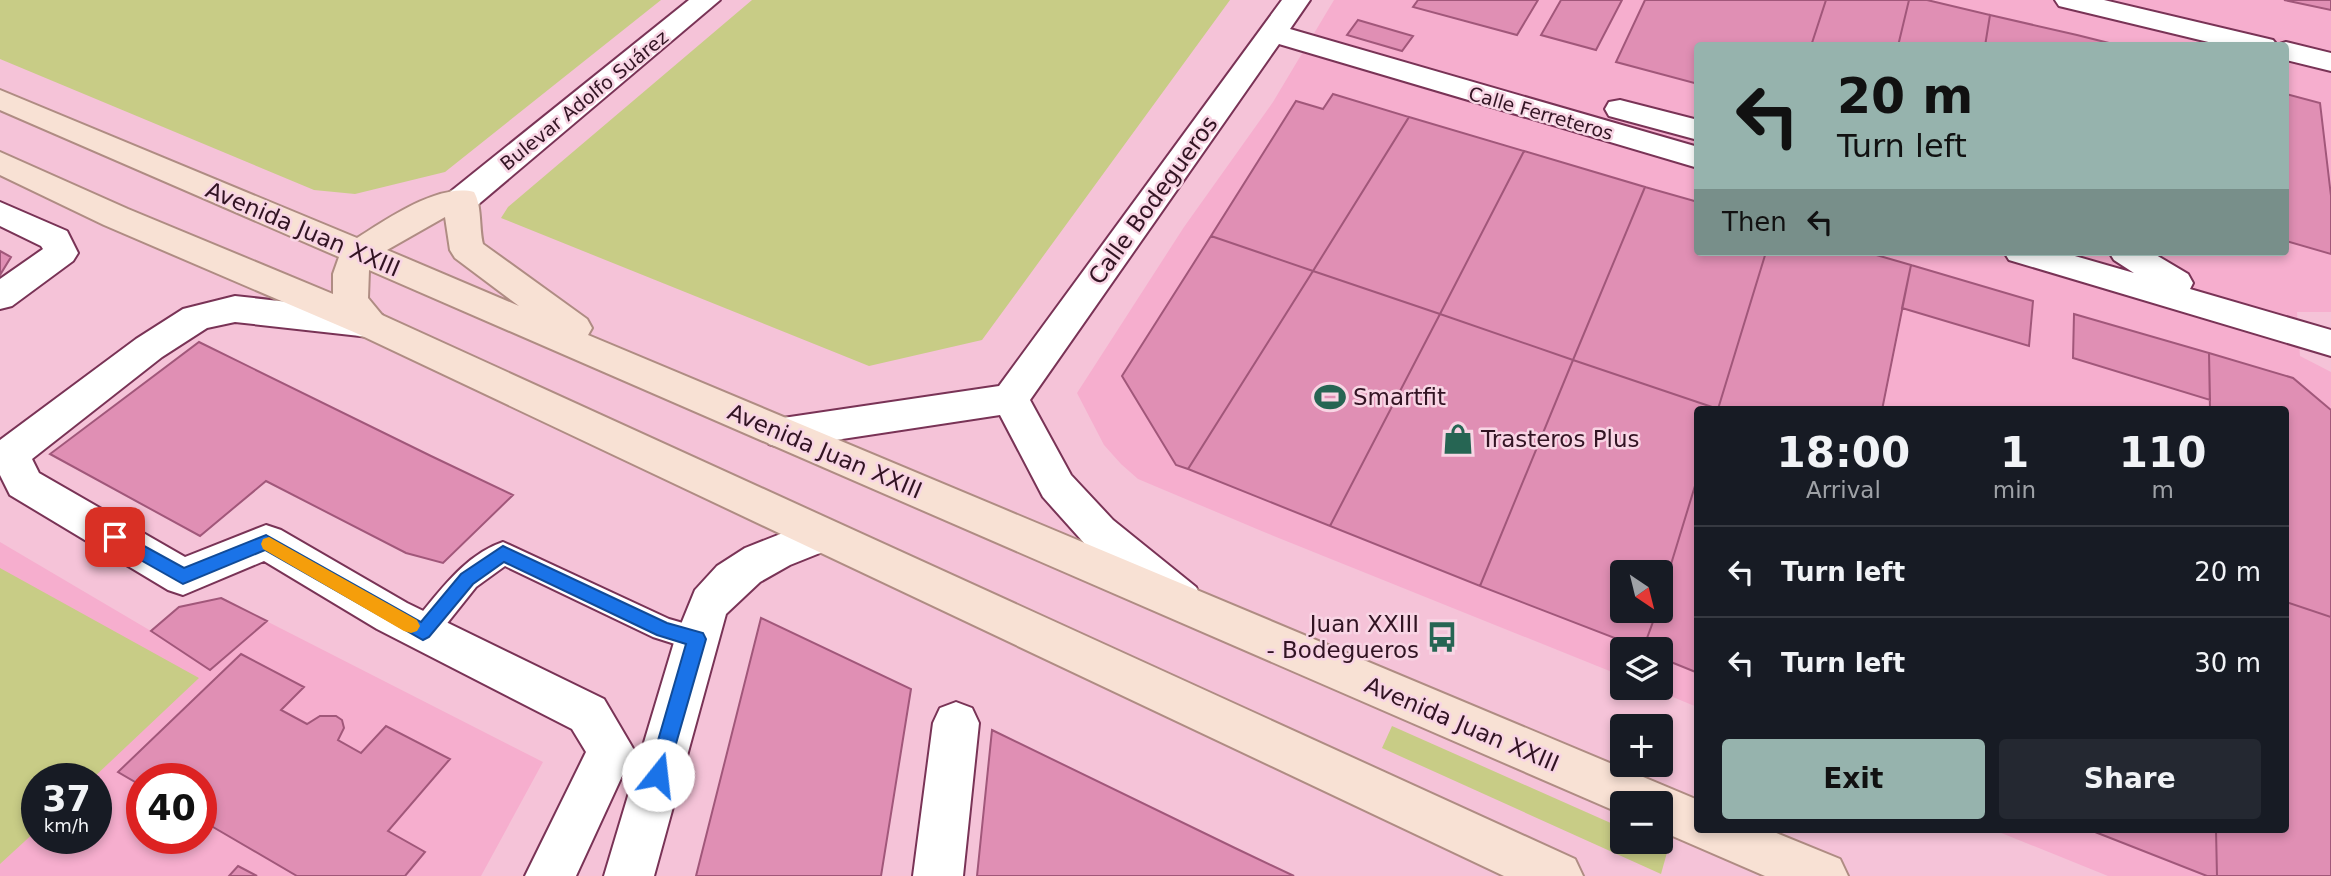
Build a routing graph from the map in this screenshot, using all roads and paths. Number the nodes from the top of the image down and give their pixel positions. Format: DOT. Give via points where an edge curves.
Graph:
graph roads {
  1 [pos="706,0"];
  2 [pos="1296,0"];
  3 [pos="2069,0"];
  4 [pos="1273,33"];
  5 [pos="2246,42"];
  6 [pos="2289,52"];
  7 [pos="2331,62"];
  8 [pos="1385,68"];
  9 [pos="0,99"];
  10 [pos="1694,129"];
  11 [pos="1694,157"];
  12 [pos="0,162"];
  13 [pos="461,200"];
  14 [pos="0,213"];
  15 [pos="358,252"];
  16 [pos="2035,256"];
  17 [pos="2132,256"];
  18 [pos="0,297"];
  19 [pos="2216,309"];
  20 [pos="369,324"];
  21 [pos="2331,343"];
  22 [pos="627,366"];
  23 [pos="1010,399"];
  24 [pos="782,433"];
  25 [pos="821,535"];
  26 [pos="1194,610"];
  27 [pos="423,632"];
  28 [pos="697,639"];
  29 [pos="956,723"];
  30 [pos="1622,791"];
  31 [pos="1673,813"];
  32 [pos="1694,821"];
  33 [pos="1720,833"];
  34 [pos="550,876"];
  35 [pos="629,876"];
  36 [pos="938,876"];
  37 [pos="1558,876"];
  38 [pos="1823,876"];
  1 -- 13 [label="street, Bulevar Adolfo Suárez"];
  2 -- 4 [label="street, Calle Bodegueros"];
  3 -- 5 [label="street"];
  4 -- 8 [label="street, Calle Ferreteros"];
  4 -- 23 [label="street, Calle Bodegueros"];
  6 -- 7 [label="street"];
  8 -- 10 [label="street, Calle Ferreteros" via="1461,66"];
  8 -- 11 [label="street, Calle Ferreteros"];
  9 -- 15 [label="main road, Avenida Juan XXIII"];
  12 -- 20 [label="main road" via="116,217"];
  13 -- 15 [label="main road" via="425,212"];
  13 -- 22 [label="main road" via="467,250"];
  14 -- 18 [label="street" via="55,239 61,253"];
  15 -- 20 [label="main road" via="350,274 350,300"];
  15 -- 22 [label="main road, Avenida Juan XXIII"];
  16 -- 19 [label="street"];
  17 -- 19 [label="street"];
  19 -- 21 [label="street"];
  20 -- 25 [label="main road"];
  20 -- 27 [label="street" via="235,309 196,318 149,348 10,454 24,484 183,577 266,542"];
  22 -- 24 [label="main road, Avenida Juan XXIII"];
  23 -- 24 [label="street"];
  23 -- 26 [label="street" via="1057,486 1099,532"];
  24 -- 26 [label="main road, Avenida Juan XXIII"];
  25 -- 28 [label="street" via="788,546 733,578 710,603"];
  25 -- 37 [label="main road"];
  26 -- 30 [label="main road, Avenida Juan XXIII"];
  27 -- 28 [label="lane" via="467,579 503,554 663,629"];
  27 -- 34 [label="street" via="588,714 611,750"];
  28 -- 35 [label="street"];
  29 -- 36 [label="street"];
  31 -- 32 [label="main road"];
  33 -- 38 [label="main road"];
}
